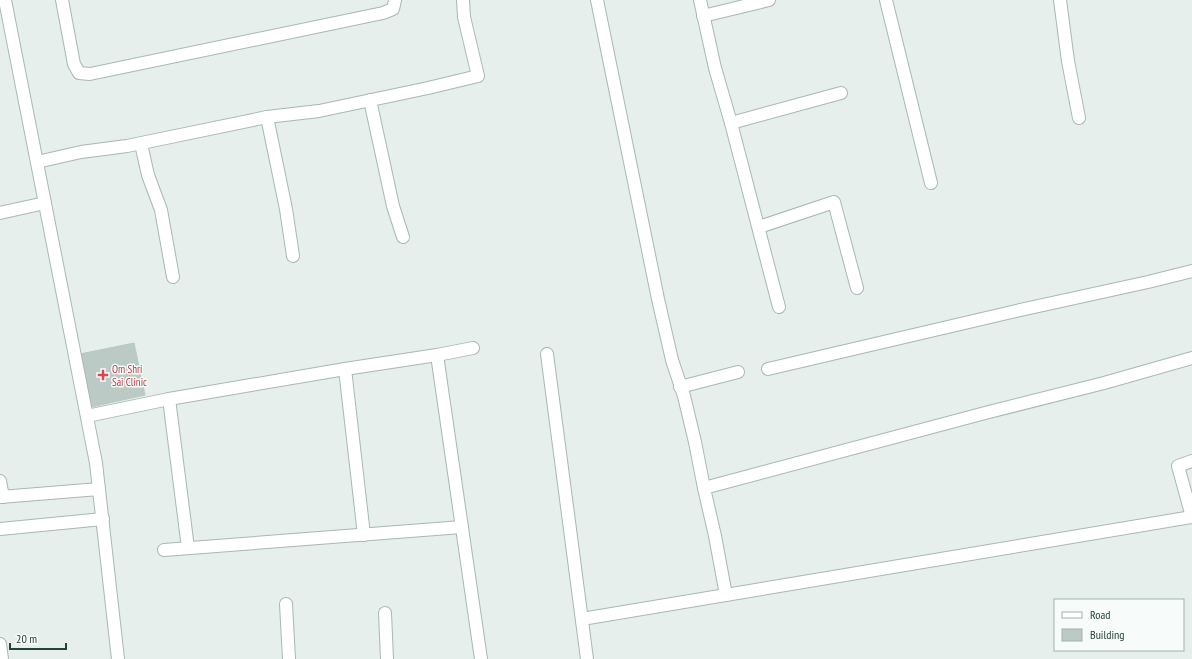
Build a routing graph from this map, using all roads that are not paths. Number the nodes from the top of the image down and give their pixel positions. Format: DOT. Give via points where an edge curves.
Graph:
graph roads {
  1 [pos="5,0"];
  2 [pos="62,0"];
  3 [pos="395,0"];
  4 [pos="463,0"];
  5 [pos="597,0"];
  6 [pos="700,0"];
  7 [pos="769,0"];
  8 [pos="886,0"];
  9 [pos="1060,0"];
  10 [pos="703,16"];
  11 [pos="841,93"];
  12 [pos="370,100"];
  13 [pos="267,117"];
  14 [pos="1079,118"];
  15 [pos="731,123"];
  16 [pos="140,144"];
  17 [pos="37,162"];
  18 [pos="931,183"];
  19 [pos="45,203"];
  20 [pos="0,213"];
  21 [pos="758,227"];
  22 [pos="403,237"];
  23 [pos="293,256"];
  24 [pos="1192,271"];
  25 [pos="173,277"];
  26 [pos="857,288"];
  27 [pos="779,307"];
  28 [pos="473,348"];
  29 [pos="547,354"];
  30 [pos="437,355"];
  31 [pos="1192,358"];
  32 [pos="345,369"];
  33 [pos="768,370"];
  34 [pos="738,372"];
  35 [pos="680,387"];
  36 [pos="169,399"];
  37 [pos="87,416"];
  38 [pos="1192,461"];
  39 [pos="0,481"];
  40 [pos="704,488"];
  41 [pos="99,489"];
  42 [pos="1,497"];
  43 [pos="1192,517"];
  44 [pos="102,520"];
  45 [pos="462,527"];
  46 [pos="0,529"];
  47 [pos="364,534"];
  48 [pos="188,548"];
  49 [pos="164,550"];
  50 [pos="726,596"];
  51 [pos="286,604"];
  52 [pos="384,612"];
  53 [pos="582,620"];
  54 [pos="0,644"];
  55 [pos="2,659"];
  56 [pos="118,659"];
  57 [pos="289,659"];
  58 [pos="387,659"];
  59 [pos="481,659"];
  60 [pos="587,659"];
  1 -- 17 [label="street"];
  2 -- 3 [label="street" via="74,64 79,73 90,74 383,14 393,9"];
  4 -- 12 [label="street" via="464,17 478,76"];
  5 -- 35 [label="street" via="658,299"];
  6 -- 10 [label="street"];
  7 -- 10 [label="street"];
  8 -- 18 [label="street"];
  9 -- 14 [label="street"];
  10 -- 15 [label="street"];
  11 -- 15 [label="street"];
  12 -- 13 [label="street" via="319,111"];
  12 -- 22 [label="street" via="393,206"];
  13 -- 16 [label="street"];
  13 -- 23 [label="street"];
  15 -- 21 [label="street"];
  16 -- 17 [label="street" via="82,152"];
  16 -- 25 [label="street" via="161,210"];
  17 -- 19 [label="street"];
  19 -- 20 [label="street"];
  19 -- 37 [label="street"];
  21 -- 26 [label="street" via="834,202"];
  21 -- 27 [label="street"];
  24 -- 33 [label="street"];
  28 -- 30 [label="street"];
  29 -- 53 [label="street"];
  30 -- 32 [label="street"];
  30 -- 45 [label="street"];
  31 -- 40 [label="street"];
  32 -- 36 [label="street"];
  32 -- 47 [label="street"];
  34 -- 35 [label="street"];
  35 -- 40 [label="street"];
  36 -- 37 [label="street"];
  36 -- 48 [label="street"];
  37 -- 41 [label="street"];
  38 -- 43 [label="street" via="1178,466"];
  39 -- 42 [label="street"];
  40 -- 50 [label="street"];
  41 -- 42 [label="street"];
  41 -- 44 [label="street"];
  43 -- 50 [label="street"];
  44 -- 46 [label="street"];
  44 -- 56 [label="street"];
  45 -- 47 [label="street"];
  45 -- 59 [label="street"];
  47 -- 48 [label="street"];
  48 -- 49 [label="street"];
  50 -- 53 [label="street"];
  51 -- 57 [label="street"];
  52 -- 58 [label="street"];
  53 -- 60 [label="street"];
  54 -- 55 [label="street"];
}
